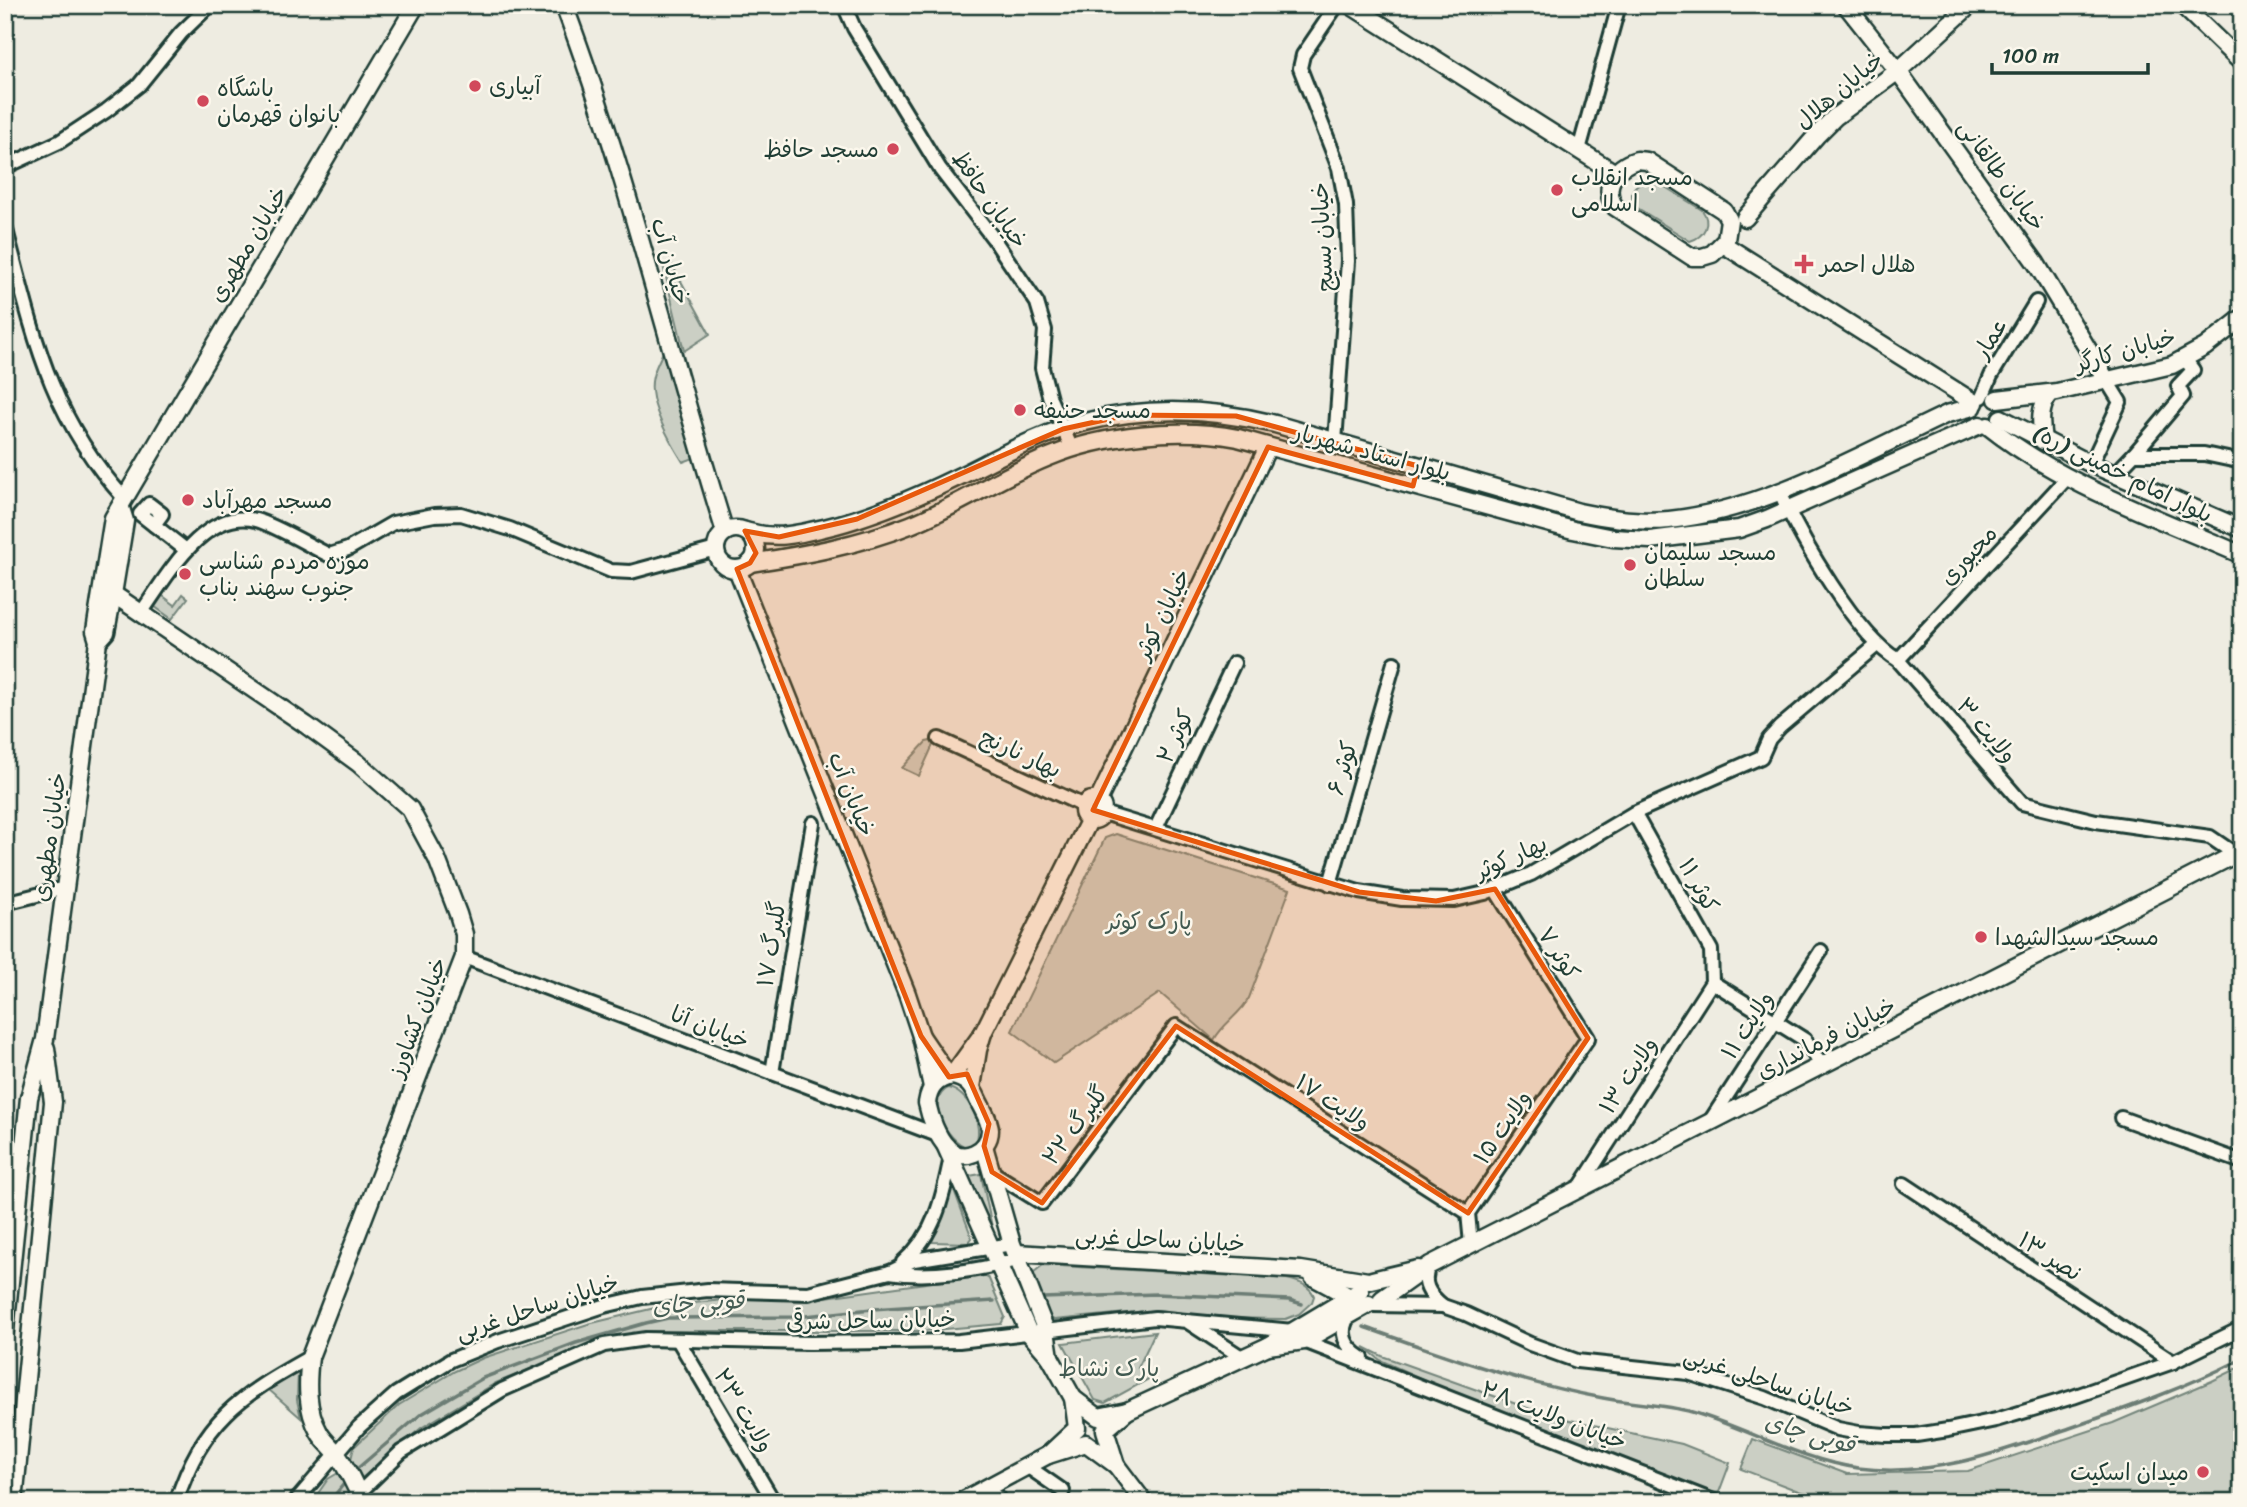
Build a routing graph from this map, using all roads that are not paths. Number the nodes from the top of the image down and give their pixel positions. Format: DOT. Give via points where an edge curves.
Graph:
graph roads {
  1 [pos="211,5"];
  2 [pos="416,5"];
  3 [pos="564,5"];
  4 [pos="844,5"];
  5 [pos="1337,5"];
  6 [pos="1350,5"];
  7 [pos="1619,5"];
  8 [pos="1846,5"];
  9 [pos="1970,5"];
  10 [pos="2182,5"];
  11 [pos="2242,63"];
  12 [pos="1898,71"];
  13 [pos="1579,150"];
  14 [pos="5,167"];
  15 [pos="1615,173"];
  16 [pos="1727,216"];
  17 [pos="1745,218"];
  18 [pos="5,226"];
  19 [pos="1725,242"];
  20 [pos="2036,302"];
  21 [pos="2242,318"];
  22 [pos="2185,359"];
  23 [pos="2108,381"];
  24 [pos="1948,386"];
  25 [pos="2050,394"];
  26 [pos="1987,411"];
  27 [pos="1947,414"];
  28 [pos="1063,429"];
  29 [pos="2043,441"];
  30 [pos="1335,442"];
  31 [pos="1268,447"];
  32 [pos="1072,449"];
  33 [pos="2134,454"];
  34 [pos="2242,462"];
  35 [pos="2091,464"];
  36 [pos="1418,466"];
  37 [pos="2114,475"];
  38 [pos="2068,477"];
  39 [pos="1413,486"];
  40 [pos="1780,492"];
  41 [pos="123,503"];
  42 [pos="1788,510"];
  43 [pos="154,525"];
  44 [pos="2242,529"];
  45 [pos="746,531"];
  46 [pos="725,532"];
  47 [pos="716,549"];
  48 [pos="186,550"];
  49 [pos="2242,555"];
  50 [pos="743,566"];
  51 [pos="113,594"];
  52 [pos="141,612"];
  53 [pos="98,641"];
  54 [pos="1877,645"];
  55 [pos="1898,660"];
  56 [pos="1234,663"];
  57 [pos="1394,663"];
  58 [pos="939,739"];
  59 [pos="1094,810"];
  60 [pos="1634,813"];
  61 [pos="813,823"];
  62 [pos="1156,828"];
  63 [pos="2238,852"];
  64 [pos="1330,884"];
  65 [pos="65,888"];
  66 [pos="1495,889"];
  67 [pos="5,903"];
  68 [pos="1821,951"];
  69 [pos="464,957"];
  70 [pos="1712,982"];
  71 [pos="1774,1021"];
  72 [pos="1176,1026"];
  73 [pos="983,1033"];
  74 [pos="921,1036"];
  75 [pos="1588,1038"];
  76 [pos="45,1039"];
  77 [pos="1821,1065"];
  78 [pos="772,1073"];
  79 [pos="951,1077"];
  80 [pos="932,1087"];
  81 [pos="972,1087"];
  82 [pos="27,1113"];
  83 [pos="52,1115"];
  84 [pos="2121,1118"];
  85 [pos="1709,1123"];
  86 [pos="984,1146"];
  87 [pos="946,1147"];
  88 [pos="2242,1162"];
  89 [pos="992,1172"];
  90 [pos="1905,1184"];
  91 [pos="1578,1190"];
  92 [pos="1468,1213"];
  93 [pos="1471,1244"];
  94 [pos="991,1249"];
  95 [pos="1015,1253"];
  96 [pos="997,1265"];
  97 [pos="1430,1265"];
  98 [pos="1301,1270"];
  99 [pos="890,1272"];
  100 [pos="1368,1294"];
  101 [pos="7,1304"];
  102 [pos="1443,1306"];
  103 [pos="1349,1315"];
  104 [pos="1185,1320"];
  105 [pos="2242,1328"];
  106 [pos="5,1331"];
  107 [pos="1046,1331"];
  108 [pos="1029,1333"];
  109 [pos="1299,1336"];
  110 [pos="678,1340"];
  111 [pos="310,1357"];
  112 [pos="1049,1357"];
  113 [pos="1243,1358"];
  114 [pos="2173,1362"];
  115 [pos="1377,1368"];
  116 [pos="1073,1398"];
  117 [pos="1101,1423"];
  118 [pos="1077,1428"];
  119 [pos="1086,1443"];
  120 [pos="337,1455"];
  121 [pos="1048,1455"];
  122 [pos="1116,1465"];
  123 [pos="1027,1466"];
  124 [pos="985,1488"];
  125 [pos="1063,1490"];
  126 [pos="359,1499"];
  127 [pos="14,1501"];
  128 [pos="1142,1501"];
  129 [pos="176,1502"];
  130 [pos="295,1502"];
  131 [pos="774,1502"];
  132 [pos="960,1502"];
  133 [pos="1003,1502"];
  134 [pos="1716,1502"];
  1 -- 14 [label="street" via="139,85 106,111 59,142"];
  2 -- 41 [label="main road, خیابان مطهری"];
  3 -- 46 [label="main road, خیابان آب" via="631,203"];
  4 -- 28 [label="street, خیابان حافظ" via="940,169 1037,303 1045,330 1042,368"];
  5 -- 30 [label="street, خیابان بسیج" via="1303,55 1300,68 1339,168 1346,205 1348,261"];
  6 -- 13 [label="main road"];
  7 -- 13 [label="street"];
  8 -- 12 [label="main road, خیابان طالقانی"];
  9 -- 12 [label="main road, خیابان هلال"];
  10 -- 11 [label="main road"];
  12 -- 17 [label="main road, خیابان هلال" via="1816,135"];
  12 -- 23 [label="main road, خیابان طالقانی" via="2036,263"];
  13 -- 15 [label="main road"];
  15 -- 16 [label="main road" via="1627,163 1647,161"];
  15 -- 19 [label="main road" via="1609,187 1615,206 1692,257 1712,254"];
  16 -- 17 [label="street"];
  16 -- 19 [label="main road"];
  17 -- 19 [label="street"];
  18 -- 41 [label="street" via="52,389 84,449"];
  19 -- 24 [label="main road"];
  20 -- 26 [label="street, عمار" via="1991,376"];
  21 -- 22 [label="main road, خیابان کارگر"];
  22 -- 23 [label="main road, خیابان کارگر"];
  22 -- 33 [label="street" via="2193,370 2178,386 2183,396"];
  23 -- 25 [label="main road, خیابان کارگر"];
  23 -- 35 [label="street" via="2120,402"];
  24 -- 26 [label="main road"];
  24 -- 27 [label="street" via="1953,399"];
  25 -- 26 [label="main road, خیابان کارگر"];
  25 -- 29 [label="main road" via="2040,416"];
  26 -- 27 [label="main road, بلوار استاد شهریار"];
  26 -- 29 [label="main road, بلوار امام خمینی (ره)"];
  26 -- 38 [label="main road, بلوار امام خمینی (ره)" via="2029,455"];
  26 -- 42 [label="main road, بلوار استاد شهریار"];
  27 -- 40 [label="main road, بلوار استاد شهریار"];
  28 -- 30 [label="main road, بلوار استاد شهریار" via="1115,416 1191,411 1254,419"];
  28 -- 32 [label="street, خیابان حافظ"];
  28 -- 45 [label="main road, بلوار استاد شهریار" via="905,502 857,519 779,537"];
  29 -- 35 [label="main road, بلوار امام خمینی (ره)"];
  30 -- 36 [label="main road, بلوار استاد شهریار"];
  31 -- 32 [label="main road, بلوار استاد شهریار" via="1183,432"];
  31 -- 39 [label="main road, بلوار استاد شهریار"];
  31 -- 59 [label="main road, خیابان کوثر"];
  32 -- 50 [label="main road, بلوار استاد شهریار" via="911,525 857,542"];
  33 -- 34 [label="street" via="2204,454"];
  33 -- 37 [label="street"];
  35 -- 37 [label="main road, بلوار امام خمینی (ره)"];
  36 -- 39 [label="street"];
  36 -- 40 [label="main road, بلوار استاد شهریار" via="1579,512 1627,519 1667,520 1717,512"];
  37 -- 44 [label="main road, بلوار امام خمینی (ره)"];
  38 -- 49 [label="main road, بلوار امام خمینی (ره)"];
  38 -- 55 [label="street, محبوری"];
  39 -- 42 [label="main road, بلوار استاد شهریار" via="1573,530 1630,540 1732,530"];
  40 -- 42 [label="street, ولایت ۳"];
  41 -- 51 [label="main road, خیابان مطهری" via="125,521"];
  41 -- 53 [label="main road, خیابان مطهری" via="113,518 95,631"];
  42 -- 54 [label="street, ولایت ۳" via="1832,585"];
  43 -- 48 [label="street"];
  45 -- 46 [label="main road"];
  45 -- 50 [label="main road" via="756,546 754,558"];
  46 -- 47 [label="main road"];
  47 -- 48 [label="street" via="622,573 510,529 451,514 393,523 329,555 257,520 242,519 214,527"];
  47 -- 50 [label="main road" via="724,566"];
  48 -- 52 [label="street"];
  50 -- 74 [label="main road, خیابان آب"];
  51 -- 52 [label="main road, خیابان کشاورز"];
  51 -- 53 [label="main road, خیابان مطهری" via="106,632"];
  52 -- 69 [label="main road, خیابان کشاورز" via="358,763 410,809 437,859 458,914"];
  53 -- 65 [label="main road, خیابان مطهری"];
  54 -- 55 [label="street, ولایت ۳"];
  54 -- 60 [label="street, بهار کوثر" via="1780,727 1761,757"];
  55 -- 63 [label="street, ولایت ۳" via="2022,803 2096,821 2210,837"];
  56 -- 62 [label="street, کوثر ۲"];
  57 -- 64 [label="street, کوثر ۶"];
  58 -- 59 [label="street, بهار نارنج"];
  59 -- 62 [label="street, بهار کوثر"];
  59 -- 73 [label="main road, خیابان کوثر"];
  60 -- 66 [label="street, بهار کوثر" via="1546,867"];
  60 -- 70 [label="street, کوثر ۱۱" via="1711,950"];
  61 -- 78 [label="street, گلبرگ ۱۷"];
  62 -- 64 [label="street, بهار کوثر"];
  63 -- 77 [label="main road, خیابان فرمانداری"];
  64 -- 66 [label="street, بهار کوثر" via="1385,897 1436,901"];
  65 -- 67 [label="street"];
  65 -- 76 [label="main road, خیابان مطهری"];
  66 -- 75 [label="street, کوثر ۷"];
  68 -- 71 [label="street, ولایت ۱۱"];
  69 -- 78 [label="street, خیابان آنا"];
  69 -- 111 [label="main road, خیابان کشاورز"];
  70 -- 71 [label="street"];
  70 -- 91 [label="street, ولایت ۱۳"];
  71 -- 77 [label="street" via="1805,1040"];
  71 -- 85 [label="street, ولایت ۱۱"];
  72 -- 89 [label="street, گلبرگ ۲۲" via="1042,1203"];
  72 -- 92 [label="street, ولایت ۱۷"];
  73 -- 79 [label="main road, خیابان کوثر"];
  73 -- 81 [label="main road, خیابان کوثر"];
  74 -- 79 [label="main road, خیابان آب"];
  74 -- 80 [label="main road, خیابان آب"];
  75 -- 92 [label="street, ولایت ۱۵"];
  76 -- 82 [label="main road"];
  76 -- 83 [label="main road"];
  77 -- 85 [label="main road, خیابان فرمانداری"];
  78 -- 87 [label="street, خیابان آنا"];
  79 -- 80 [label="main road"];
  79 -- 81 [label="main road"];
  80 -- 87 [label="main road" via="927,1103"];
  81 -- 86 [label="main road" via="989,1125"];
  82 -- 83 [label="main road" via="30,1105 43,1102 51,1107"];
  82 -- 101 [label="main road"];
  83 -- 127 [label="main road"];
  84 -- 88 [label="street"];
  85 -- 91 [label="main road, خیابان فرمانداری"];
  86 -- 87 [label="main road" via="970,1155"];
  86 -- 89 [label="main road"];
  87 -- 94 [label="main road"];
  87 -- 99 [label="street" via="940,1203 930,1231 915,1252"];
  89 -- 95 [label="main road"];
  90 -- 114 [label="street, نصر ۱۳"];
  91 -- 93 [label="main road, خیابان فرمانداری"];
  92 -- 93 [label="street"];
  93 -- 97 [label="main road, خیابان فرمانداری"];
  94 -- 95 [label="street, خیابان ساحل غربی"];
  94 -- 96 [label="main road"];
  94 -- 99 [label="street, خیابان ساحل غربی" via="914,1260"];
  95 -- 96 [label="street, خیابان ساحل غربی"];
  95 -- 98 [label="main road, خیابان ساحل غربی"];
  95 -- 107 [label="main road"];
  96 -- 99 [label="street, خیابان ساحل غربی" via="912,1276"];
  96 -- 108 [label="main road"];
  97 -- 100 [label="main road, خیابان فرمانداری"];
  97 -- 102 [label="street" via="1425,1284"];
  98 -- 100 [label="main road, خیابان ساحل غربی"];
  98 -- 100 [label="main road, خیابان ساحل غربی"];
  99 -- 120 [label="street, خیابان ساحل غربی" via="808,1293 708,1290 642,1297 498,1341 451,1360 396,1394 359,1427"];
  100 -- 102 [label="street, خیابان ساحلی غربی"];
  100 -- 103 [label="main road, خیابان فرمانداری"];
  100 -- 109 [label="main road, خیابان فرمانداری"];
  101 -- 106 [label="main road"];
  102 -- 114 [label="street, خیابان ساحلی غربی" via="1577,1361 1688,1373 1859,1433 1916,1435 1996,1420"];
  103 -- 109 [label="main road, خیابان فرمانداری"];
  103 -- 115 [label="street, خیابان ولایت ۲۸" via="1343,1328 1345,1342"];
  104 -- 107 [label="street, خیابان ساحل شرقی" via="1154,1318"];
  104 -- 109 [label="street, خیابان ساحل شرقی"];
  104 -- 113 [label="street"];
  105 -- 114 [label="street, خیابان ساحلی غربی"];
  107 -- 108 [label="street, خیابان ساحل شرقی"];
  107 -- 112 [label="main road"];
  108 -- 110 [label="street, خیابان ساحل شرقی" via="959,1341"];
  108 -- 112 [label="main road"];
  109 -- 113 [label="main road, خیابان فرمانداری"];
  109 -- 115 [label="street, خیابان ولایت ۲۸"];
  110 -- 126 [label="street, خیابان ساحل شرقی" via="604,1345 502,1390 401,1452"];
  110 -- 131 [label="street, ولایت ۲۳"];
  111 -- 120 [label="main road, خیابان کشاورز" via="307,1383 312,1415 320,1435"];
  111 -- 129 [label="street" via="225,1412 203,1440"];
  112 -- 116 [label="main road"];
  113 -- 117 [label="main road, خیابان فرمانداری"];
  115 -- 134 [label="street, خیابان ولایت ۲۸"];
  116 -- 117 [label="main road"];
  116 -- 118 [label="main road"];
  117 -- 118 [label="main road" via="1085,1417"];
  117 -- 119 [label="main road" via="1103,1437"];
  117 -- 122 [label="main road"];
  118 -- 119 [label="main road"];
  118 -- 121 [label="main road"];
  119 -- 121 [label="main road"];
  119 -- 122 [label="main road"];
  120 -- 126 [label="main road, خیابان کشاورز"];
  120 -- 130 [label="street, خیابان ساحل غربی"];
  121 -- 123 [label="main road"];
  122 -- 128 [label="main road"];
  123 -- 124 [label="main road"];
  123 -- 125 [label="street"];
  124 -- 132 [label="main road"];
  124 -- 133 [label="street"];
}
